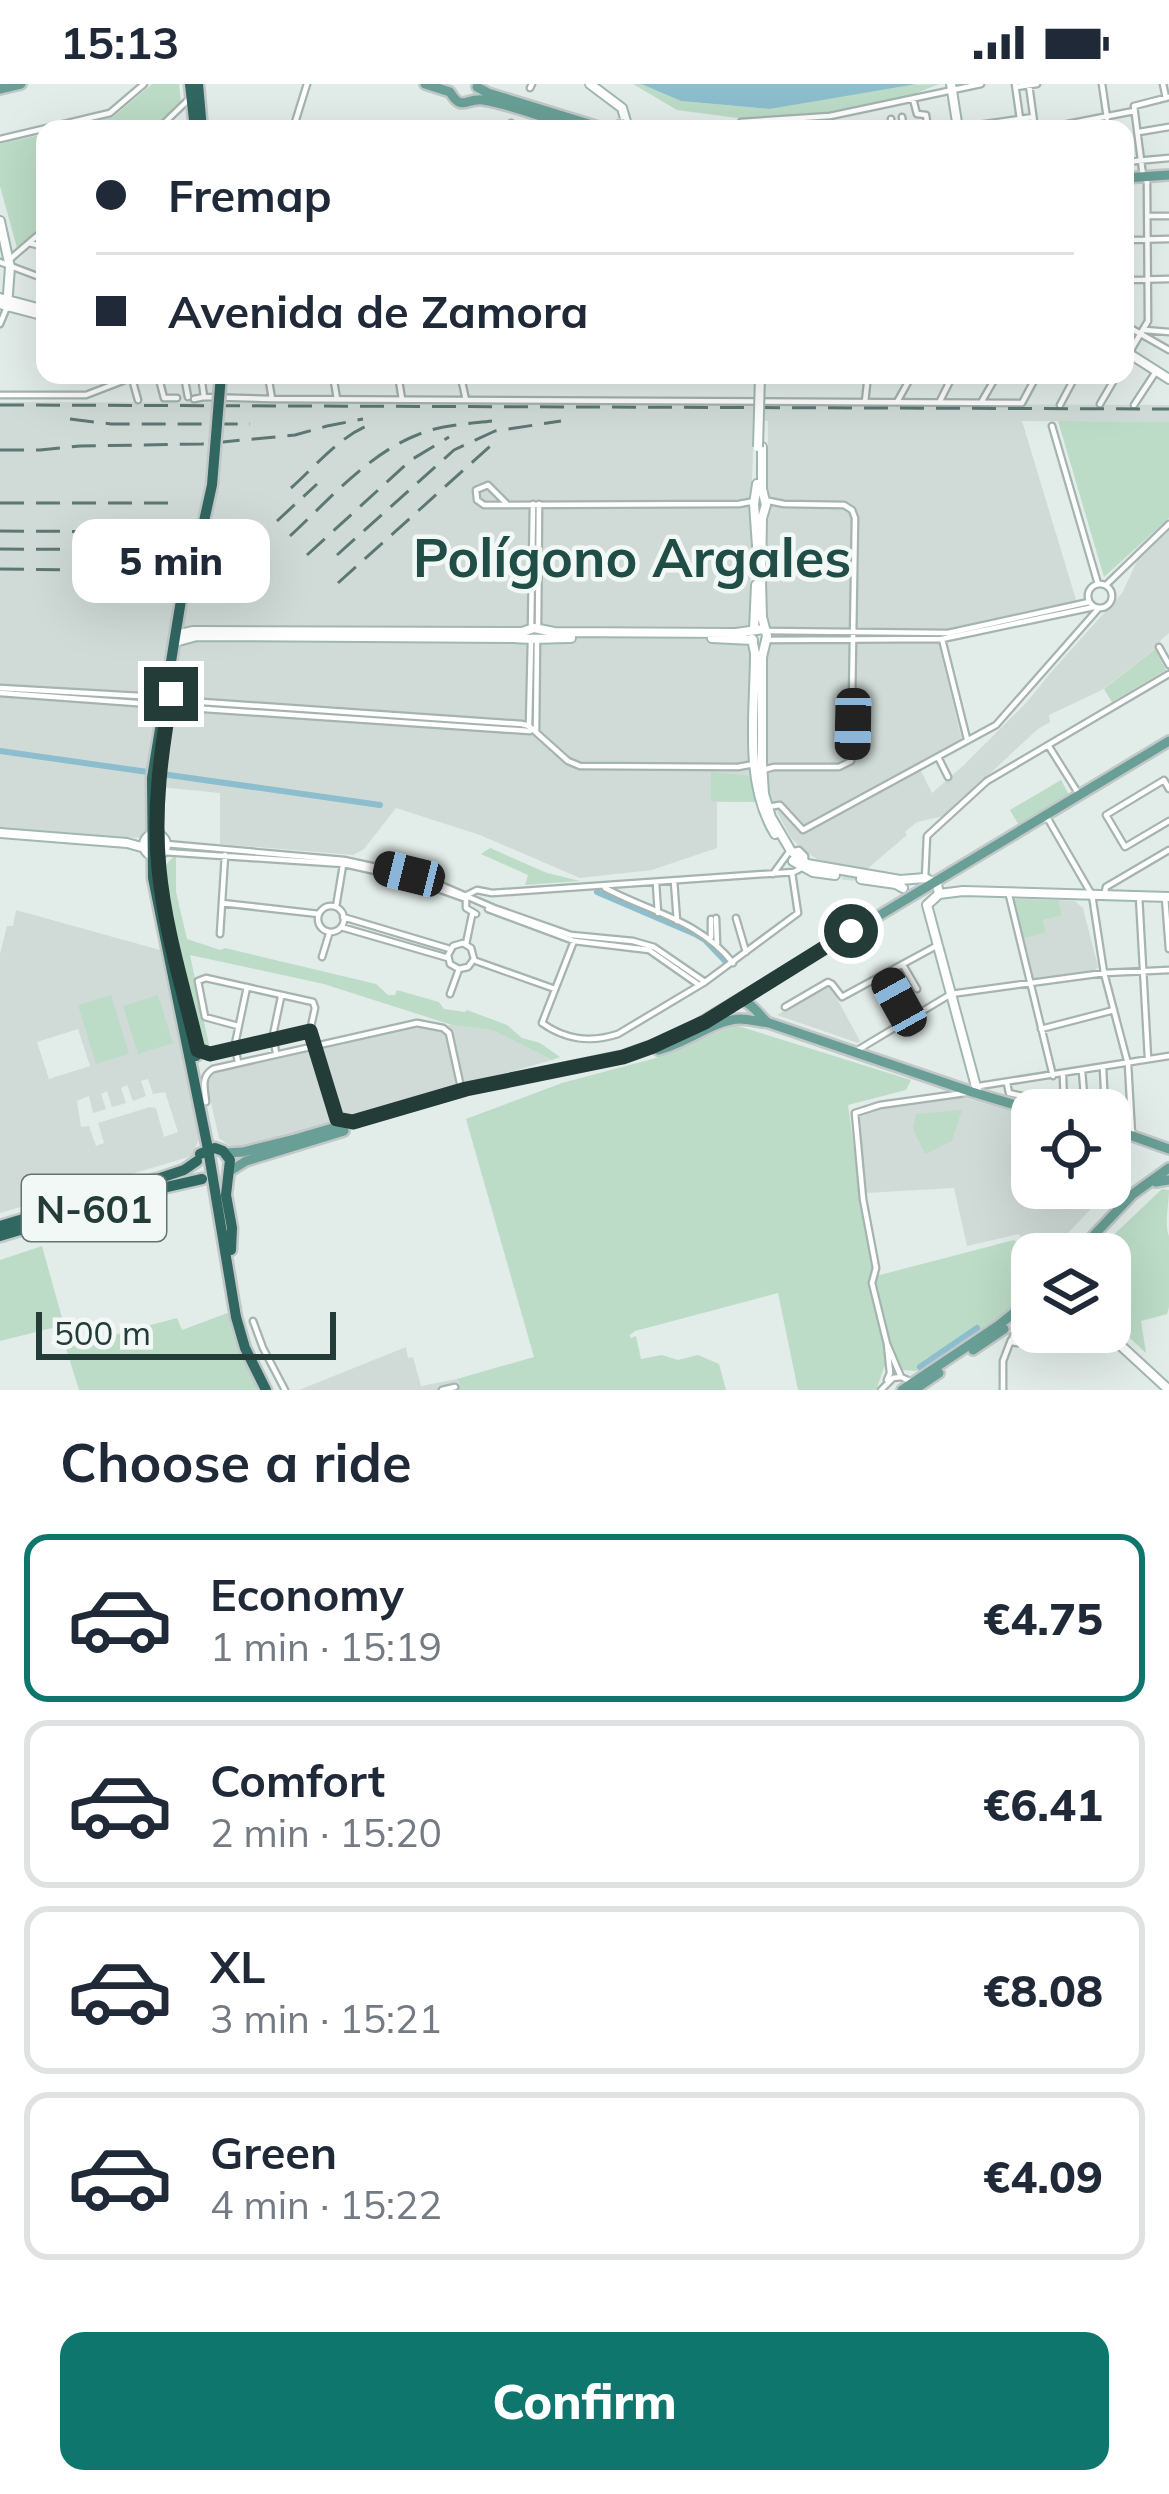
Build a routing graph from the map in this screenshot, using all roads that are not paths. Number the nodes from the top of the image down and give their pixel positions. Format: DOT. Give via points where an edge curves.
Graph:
graph roads {
  1 [pos="21,84"];
  2 [pos="144,84"];
  3 [pos="307,84"];
  4 [pos="425,84"];
  5 [pos="590,84"];
  6 [pos="981,84"];
  7 [pos="1102,84"];
  8 [pos="1163,84"];
  9 [pos="476,85"];
  10 [pos="1033,85"];
  11 [pos="195,86"];
  12 [pos="1016,86"];
  13 [pos="949,87"];
  14 [pos="450,88"];
  15 [pos="0,89"];
  16 [pos="1168,98"];
  17 [pos="913,99"];
  18 [pos="472,100"];
  19 [pos="187,101"];
  20 [pos="1134,107"];
  21 [pos="902,117"];
  22 [pos="1034,117"];
  23 [pos="817,118"];
  24 [pos="1104,118"];
  25 [pos="1021,119"];
  26 [pos="80,120"];
  27 [pos="167,120"];
  28 [pos="194,120"];
  29 [pos="197,120"];
  30 [pos="296,120"];
  31 [pos="551,120"];
  32 [pos="592,120"];
  33 [pos="620,120"];
  34 [pos="799,120"];
  35 [pos="902,120"];
  36 [pos="927,120"];
  37 [pos="954,120"];
  38 [pos="1017,120"];
  39 [pos="1035,120"];
  40 [pos="1092,120"];
  41 [pos="1169,127"];
  42 [pos="36,130"];
  43 [pos="1137,132"];
  44 [pos="0,139"];
  45 [pos="1169,158"];
  46 [pos="1141,159"];
  47 [pos="1134,160"];
  48 [pos="1169,178"];
  49 [pos="1145,179"];
  50 [pos="1134,180"];
  51 [pos="1169,215"];
  52 [pos="1148,216"];
  53 [pos="0,221"];
  54 [pos="36,237"];
  55 [pos="1148,239"];
  56 [pos="1169,239"];
  57 [pos="1134,240"];
  58 [pos="29,243"];
  59 [pos="36,245"];
  60 [pos="6,263"];
  61 [pos="36,275"];
  62 [pos="1148,279"];
  63 [pos="1169,279"];
  64 [pos="1134,280"];
  65 [pos="4,302"];
  66 [pos="36,311"];
  67 [pos="0,324"];
  68 [pos="1134,328"];
  69 [pos="1169,332"];
  70 [pos="1146,333"];
  71 [pos="1134,346"];
  72 [pos="1169,350"];
  73 [pos="1134,359"];
  74 [pos="1156,370"];
  75 [pos="1169,379"];
  76 [pos="115,384"];
  77 [pos="135,384"];
  78 [pos="160,384"];
  79 [pos="187,384"];
  80 [pos="202,384"];
  81 [pos="218,384"];
  82 [pos="270,384"];
  83 [pos="334,384"];
  84 [pos="400,384"];
  85 [pos="463,384"];
  86 [pos="762,384"];
  87 [pos="867,384"];
  88 [pos="907,384"];
  89 [pos="948,384"];
  90 [pos="992,384"];
  91 [pos="1032,384"];
  92 [pos="1071,384"];
  93 [pos="1112,384"];
  94 [pos="1144,390"];
  95 [pos="0,395"];
  96 [pos="204,397"];
  97 [pos="1154,397"];
  98 [pos="177,398"];
  99 [pos="272,399"];
  100 [pos="138,400"];
  101 [pos="337,400"];
  102 [pos="403,400"];
  103 [pos="466,400"];
  104 [pos="865,401"];
  105 [pos="897,401"];
  106 [pos="940,401"];
  107 [pos="982,402"];
  108 [pos="1100,404"];
  109 [pos="1060,405"];
  110 [pos="1134,405"];
  111 [pos="1052,425"];
  112 [pos="506,503"];
  113 [pos="536,504"];
  114 [pos="760,504"];
  115 [pos="1169,524"];
  116 [pos="1102,584"];
  117 [pos="1094,606"];
  118 [pos="181,633"];
  119 [pos="535,635"];
  120 [pos="759,636"];
  121 [pos="854,636"];
  122 [pos="942,636"];
  123 [pos="1159,647"];
  124 [pos="1169,665"];
  125 [pos="1169,674"];
  126 [pos="0,690"];
  127 [pos="167,702"];
  128 [pos="531,730"];
  129 [pos="968,741"];
  130 [pos="1169,744"];
  131 [pos="1048,746"];
  132 [pos="938,757"];
  133 [pos="760,767"];
  134 [pos="948,777"];
  135 [pos="1169,789"];
  136 [pos="1078,793"];
  137 [pos="767,807"];
  138 [pos="1043,819"];
  139 [pos="1169,821"];
  140 [pos="0,833"];
  141 [pos="155,846"];
  142 [pos="1169,850"];
  143 [pos="225,855"];
  144 [pos="787,855"];
  145 [pos="344,862"];
  146 [pos="800,870"];
  147 [pos="773,874"];
  148 [pos="913,878"];
  149 [pos="674,881"];
  150 [pos="656,883"];
  151 [pos="933,884"];
  152 [pos="603,887"];
  153 [pos="1008,893"];
  154 [pos="488,894"];
  155 [pos="906,896"];
  156 [pos="1092,896"];
  157 [pos="1106,896"];
  158 [pos="1138,896"];
  159 [pos="466,897"];
  160 [pos="1167,897"];
  161 [pos="222,903"];
  162 [pos="334,905"];
  163 [pos="927,905"];
  164 [pos="488,907"];
  165 [pos="658,913"];
  166 [pos="317,916"];
  167 [pos="473,916"];
  168 [pos="344,917"];
  169 [pos="714,919"];
  170 [pos="736,919"];
  171 [pos="677,921"];
  172 [pos="340,927"];
  173 [pos="328,933"];
  174 [pos="220,934"];
  175 [pos="574,941"];
  176 [pos="714,941"];
  177 [pos="465,942"];
  178 [pos="938,945"];
  179 [pos="450,949"];
  180 [pos="1169,949"];
  181 [pos="746,952"];
  182 [pos="322,957"];
  183 [pos="448,958"];
  184 [pos="475,962"];
  185 [pos="733,963"];
  186 [pos="903,965"];
  187 [pos="457,970"];
  188 [pos="1169,970"];
  189 [pos="1143,971"];
  190 [pos="1104,973"];
  191 [pos="885,975"];
  192 [pos="702,984"];
  193 [pos="1029,984"];
  194 [pos="247,987"];
  195 [pos="555,989"];
  196 [pos="917,989"];
  197 [pos="450,994"];
  198 [pos="761,994"];
  199 [pos="951,994"];
  200 [pos="289,996"];
  201 [pos="183,997"];
  202 [pos="744,1001"];
  203 [pos="785,1006"];
  204 [pos="904,1010"];
  205 [pos="1114,1010"];
  206 [pos="765,1020"];
  207 [pos="238,1026"];
  208 [pos="1041,1029"];
  209 [pos="310,1031"];
  210 [pos="274,1040"];
  211 [pos="314,1046"];
  212 [pos="236,1048"];
  213 [pos="658,1050"];
  214 [pos="854,1052"];
  215 [pos="276,1055"];
  216 [pos="1169,1055"];
  217 [pos="1148,1060"];
  218 [pos="238,1064"];
  219 [pos="1128,1064"];
  220 [pos="1103,1068"];
  221 [pos="1082,1071"];
  222 [pos="1063,1074"];
  223 [pos="1053,1076"];
  224 [pos="460,1083"];
  225 [pos="1006,1083"];
  226 [pos="1063,1089"];
  227 [pos="1084,1089"];
  228 [pos="1104,1089"];
  229 [pos="971,1090"];
  230 [pos="1011,1093"];
  231 [pos="206,1102"];
  232 [pos="1003,1102"];
  233 [pos="1011,1104"];
  234 [pos="337,1119"];
  235 [pos="353,1122"];
  236 [pos="329,1129"];
  237 [pos="1132,1136"];
  238 [pos="1169,1150"];
  239 [pos="209,1153"];
  240 [pos="1169,1174"];
  241 [pos="217,1178"];
  242 [pos="0,1223"];
  243 [pos="1099,1233"];
  244 [pos="1101,1233"];
  245 [pos="0,1236"];
  246 [pos="1011,1317"];
  247 [pos="254,1321"];
  248 [pos="1011,1343"];
  249 [pos="887,1344"];
  250 [pos="1131,1352"];
  251 [pos="1130,1353"];
  252 [pos="1145,1364"];
  253 [pos="1152,1374"];
  254 [pos="887,1381"];
  255 [pos="911,1386"];
  256 [pos="455,1387"];
  257 [pos="1169,1387"];
  258 [pos="270,1390"];
  259 [pos="285,1390"];
  260 [pos="442,1390"];
  261 [pos="880,1390"];
  262 [pos="1003,1390"];
  1 -- 15 [label="main road"];
  2 -- 26 [label="street" via="110,113"];
  3 -- 30 [label="street"];
  4 -- 14 [label="main road"];
  5 -- 33 [label="street" via="622,108"];
  6 -- 13 [label="street"];
  7 -- 24 [label="street"];
  8 -- 16 [label="street"];
  9 -- 18 [label="main road"];
  9 -- 32 [label="main road"];
  10 -- 12 [label="street"];
  10 -- 22 [label="street"];
  11 -- 19 [label="highway"];
  11 -- 29 [label="highway"];
  12 -- 25 [label="street"];
  13 -- 17 [label="street"];
  13 -- 37 [label="street"];
  14 -- 18 [label="main road" via="458,102"];
  16 -- 20 [label="street"];
  17 -- 23 [label="street"];
  17 -- 36 [label="street"];
  18 -- 31 [label="main road"];
  19 -- 27 [label="street"];
  19 -- 28 [label="highway"];
  20 -- 24 [label="street"];
  20 -- 43 [label="street"];
  21 -- 35 [label="street"];
  22 -- 25 [label="street"];
  22 -- 39 [label="street"];
  23 -- 34 [label="street"];
  24 -- 40 [label="street"];
  25 -- 38 [label="street"];
  41 -- 43 [label="street"];
  42 -- 44 [label="street"];
  43 -- 46 [label="street"];
  45 -- 46 [label="street"];
  46 -- 47 [label="street"];
  46 -- 49 [label="street"];
  48 -- 49 [label="main road"];
  49 -- 50 [label="main road"];
  49 -- 52 [label="street"];
  51 -- 52 [label="street"];
  52 -- 55 [label="street"];
  53 -- 60 [label="street"];
  54 -- 58 [label="street"];
  55 -- 56 [label="street"];
  55 -- 57 [label="street"];
  55 -- 62 [label="street"];
  58 -- 59 [label="street"];
  58 -- 60 [label="street"];
  60 -- 61 [label="street"];
  60 -- 65 [label="street"];
  62 -- 63 [label="street"];
  62 -- 64 [label="street"];
  62 -- 70 [label="street"];
  65 -- 66 [label="street"];
  65 -- 67 [label="street"];
  68 -- 70 [label="street"];
  69 -- 70 [label="street"];
  70 -- 71 [label="street"];
  70 -- 72 [label="street"];
  73 -- 74 [label="street"];
  74 -- 75 [label="street"];
  74 -- 94 [label="street"];
  76 -- 95 [label="street" via="92,394"];
  77 -- 100 [label="street"];
  78 -- 98 [label="street" via="164,398"];
  79 -- 96 [label="street" via="191,398"];
  80 -- 96 [label="street"];
  81 -- 118 [label="highway, bridge" via="212,484"];
  82 -- 99 [label="street"];
  83 -- 101 [label="street"];
  84 -- 102 [label="street"];
  85 -- 103 [label="street"];
  86 -- 114 [label="street, bridge"];
  87 -- 104 [label="street"];
  88 -- 105 [label="street"];
  89 -- 106 [label="street"];
  90 -- 107 [label="street"];
  91 -- 107 [label="street" via="1022,403"];
  92 -- 109 [label="street"];
  93 -- 108 [label="street"];
  94 -- 97 [label="street"];
  94 -- 110 [label="street"];
  96 -- 99 [label="street"];
  99 -- 101 [label="street"];
  101 -- 102 [label="street"];
  102 -- 103 [label="street"];
  103 -- 104 [label="street"];
  104 -- 105 [label="street"];
  105 -- 106 [label="street"];
  106 -- 107 [label="street"];
  111 -- 116 [label="street"];
  112 -- 112 [label="street" via="488,485 476,490 481,504"];
  112 -- 113 [label="street"];
  113 -- 114 [label="street"];
  113 -- 119 [label="street"];
  114 -- 120 [label="street"];
  114 -- 121 [label="street" via="852,510"];
  115 -- 116 [label="street"];
  116 -- 117 [label="street" via="1089,590"];
  116 -- 117 [label="street" via="1112,600"];
  117 -- 122 [label="street"];
  117 -- 129 [label="street" via="1004,718"];
  118 -- 119 [label="street"];
  118 -- 119 [label="street"];
  118 -- 127 [label="highway"];
  119 -- 120 [label="street"];
  119 -- 128 [label="street"];
  120 -- 121 [label="street"];
  120 -- 133 [label="street"];
  121 -- 122 [label="street"];
  121 -- 133 [label="street" via="848,765"];
  122 -- 129 [label="street"];
  123 -- 124 [label="street"];
  125 -- 131 [label="street"];
  126 -- 127 [label="street"];
  127 -- 128 [label="street"];
  127 -- 141 [label="highway" via="155,772"];
  128 -- 133 [label="street" via="580,766"];
  129 -- 132 [label="street"];
  130 -- 136 [label="main road"];
  131 -- 136 [label="street"];
  131 -- 151 [label="street" via="987,781 927,836"];
  132 -- 134 [label="street"];
  132 -- 137 [label="street" via="803,830 780,805"];
  133 -- 137 [label="street"];
  133 -- 144 [label="street" via="764,814"];
  135 -- 139 [label="street" via="1164,780 1106,814 1125,847"];
  136 -- 138 [label="main road"];
  137 -- 144 [label="street"];
  138 -- 151 [label="main road"];
  138 -- 156 [label="street"];
  140 -- 141 [label="street"];
  141 -- 143 [label="street"];
  141 -- 145 [label="street"];
  141 -- 201 [label="highway"];
  141 -- 239 [label="highway" via="155,894"];
  142 -- 157 [label="street" via="1106,886"];
  143 -- 145 [label="street"];
  143 -- 161 [label="street"];
  144 -- 146 [label="street"];
  144 -- 147 [label="street"];
  145 -- 159 [label="street" via="430,879"];
  145 -- 162 [label="street"];
  146 -- 147 [label="street"];
  146 -- 148 [label="street"];
  146 -- 155 [label="street" via="894,883"];
  146 -- 181 [label="street" via="798,913"];
  147 -- 149 [label="street"];
  148 -- 151 [label="street"];
  148 -- 155 [label="street"];
  149 -- 150 [label="street"];
  149 -- 171 [label="street"];
  150 -- 152 [label="street"];
  150 -- 165 [label="street"];
  151 -- 153 [label="street"];
  151 -- 155 [label="main road"];
  151 -- 163 [label="street"];
  152 -- 154 [label="street"];
  152 -- 165 [label="street"];
  153 -- 156 [label="street"];
  153 -- 193 [label="street"];
  154 -- 159 [label="street"];
  154 -- 164 [label="street"];
  155 -- 163 [label="street"];
  155 -- 198 [label="main road"];
  155 -- 202 [label="main road"];
  156 -- 157 [label="street"];
  156 -- 190 [label="street"];
  157 -- 158 [label="street"];
  158 -- 160 [label="street"];
  158 -- 189 [label="street"];
  159 -- 164 [label="street"];
  159 -- 167 [label="street"];
  160 -- 180 [label="street"];
  161 -- 166 [label="street"];
  161 -- 174 [label="street"];
  162 -- 166 [label="street"];
  162 -- 168 [label="street"];
  163 -- 178 [label="street"];
  164 -- 167 [label="street"];
  164 -- 175 [label="street"];
  164 -- 192 [label="street" via="571,935 654,947"];
  165 -- 171 [label="street"];
  166 -- 173 [label="street"];
  167 -- 177 [label="street"];
  168 -- 172 [label="street"];
  168 -- 179 [label="street"];
  169 -- 176 [label="street"];
  170 -- 181 [label="street"];
  171 -- 176 [label="street"];
  172 -- 173 [label="street"];
  172 -- 183 [label="street"];
  173 -- 182 [label="street"];
  175 -- 192 [label="street" via="649,950"];
  175 -- 195 [label="street"];
  176 -- 185 [label="street"];
  177 -- 179 [label="street"];
  177 -- 184 [label="street"];
  178 -- 186 [label="street"];
  178 -- 199 [label="street"];
  179 -- 183 [label="street"];
  181 -- 185 [label="street"];
  183 -- 187 [label="street"];
  184 -- 187 [label="street"];
  184 -- 195 [label="street"];
  185 -- 192 [label="street"];
  186 -- 191 [label="street"];
  186 -- 196 [label="street"];
  187 -- 197 [label="street"];
  188 -- 189 [label="street"];
  189 -- 190 [label="street"];
  189 -- 217 [label="street"];
  190 -- 193 [label="street"];
  190 -- 205 [label="street"];
  191 -- 203 [label="street" via="842,998 828,982"];
  191 -- 204 [label="street"];
  192 -- 195 [label="street" via="618,1034 586,1040 542,1024"];
  193 -- 199 [label="street"];
  193 -- 208 [label="street"];
  194 -- 200 [label="street"];
  194 -- 207 [label="street"];
  194 -- 207 [label="street" via="201,978 197,984 205,1018"];
  198 -- 202 [label="main road"];
  198 -- 206 [label="main road"];
  199 -- 214 [label="street"];
  199 -- 229 [label="street"];
  200 -- 209 [label="street" via="315,1004"];
  200 -- 210 [label="street" via="281,997"];
  201 -- 212 [label="street" via="201,1053"];
  201 -- 231 [label="highway"];
  202 -- 206 [label="main road"];
  202 -- 213 [label="main road"];
  202 -- 235 [label="main road" via="623,1057"];
  205 -- 208 [label="street"];
  205 -- 219 [label="street"];
  206 -- 213 [label="main road" via="724,1022"];
  206 -- 214 [label="main road"];
  207 -- 212 [label="street"];
  208 -- 223 [label="street"];
  209 -- 210 [label="street"];
  209 -- 211 [label="street"];
  210 -- 212 [label="street"];
  210 -- 215 [label="street"];
  211 -- 215 [label="street"];
  211 -- 224 [label="street" via="417,1022 443,1028"];
  211 -- 234 [label="street"];
  212 -- 218 [label="street"];
  213 -- 241 [label="main road" via="448,1100 246,1161"];
  214 -- 229 [label="main road"];
  215 -- 218 [label="street"];
  216 -- 217 [label="street"];
  217 -- 219 [label="street"];
  218 -- 231 [label="street" via="205,1076"];
  219 -- 220 [label="street"];
  219 -- 237 [label="street"];
  220 -- 221 [label="street"];
  220 -- 228 [label="street"];
  221 -- 222 [label="street"];
  221 -- 227 [label="street"];
  222 -- 223 [label="street"];
  222 -- 226 [label="street"];
  223 -- 225 [label="street"];
  225 -- 229 [label="street"];
  225 -- 230 [label="street"];
  225 -- 232 [label="street" via="998,1093"];
  229 -- 232 [label="main road"];
  229 -- 249 [label="street" via="855,1113 872,1283"];
  231 -- 239 [label="highway"];
  232 -- 233 [label="main road"];
  234 -- 235 [label="street"];
  234 -- 236 [label="street"];
  235 -- 236 [label="main road"];
  236 -- 239 [label="main road" via="246,1152"];
  237 -- 238 [label="main road"];
  239 -- 241 [label="highway" via="196,1169"];
  239 -- 241 [label="highway" via="230,1160"];
  239 -- 242 [label="highway, N-601" via="184,1170"];
  240 -- 243 [label="main road" via="1133,1194"];
  240 -- 244 [label="main road"];
  241 -- 245 [label="highway, N-601"];
  241 -- 258 [label="highway" via="240,1333"];
  246 -- 255 [label="main road"];
  247 -- 259 [label="street"];
  248 -- 262 [label="street"];
  249 -- 254 [label="street"];
  249 -- 255 [label="street"];
  250 -- 252 [label="street"];
  251 -- 253 [label="street"];
  252 -- 253 [label="street"];
  252 -- 257 [label="street"];
  253 -- 257 [label="street"];
  254 -- 255 [label="street"];
  254 -- 261 [label="street"];
  256 -- 260 [label="street"];
}
